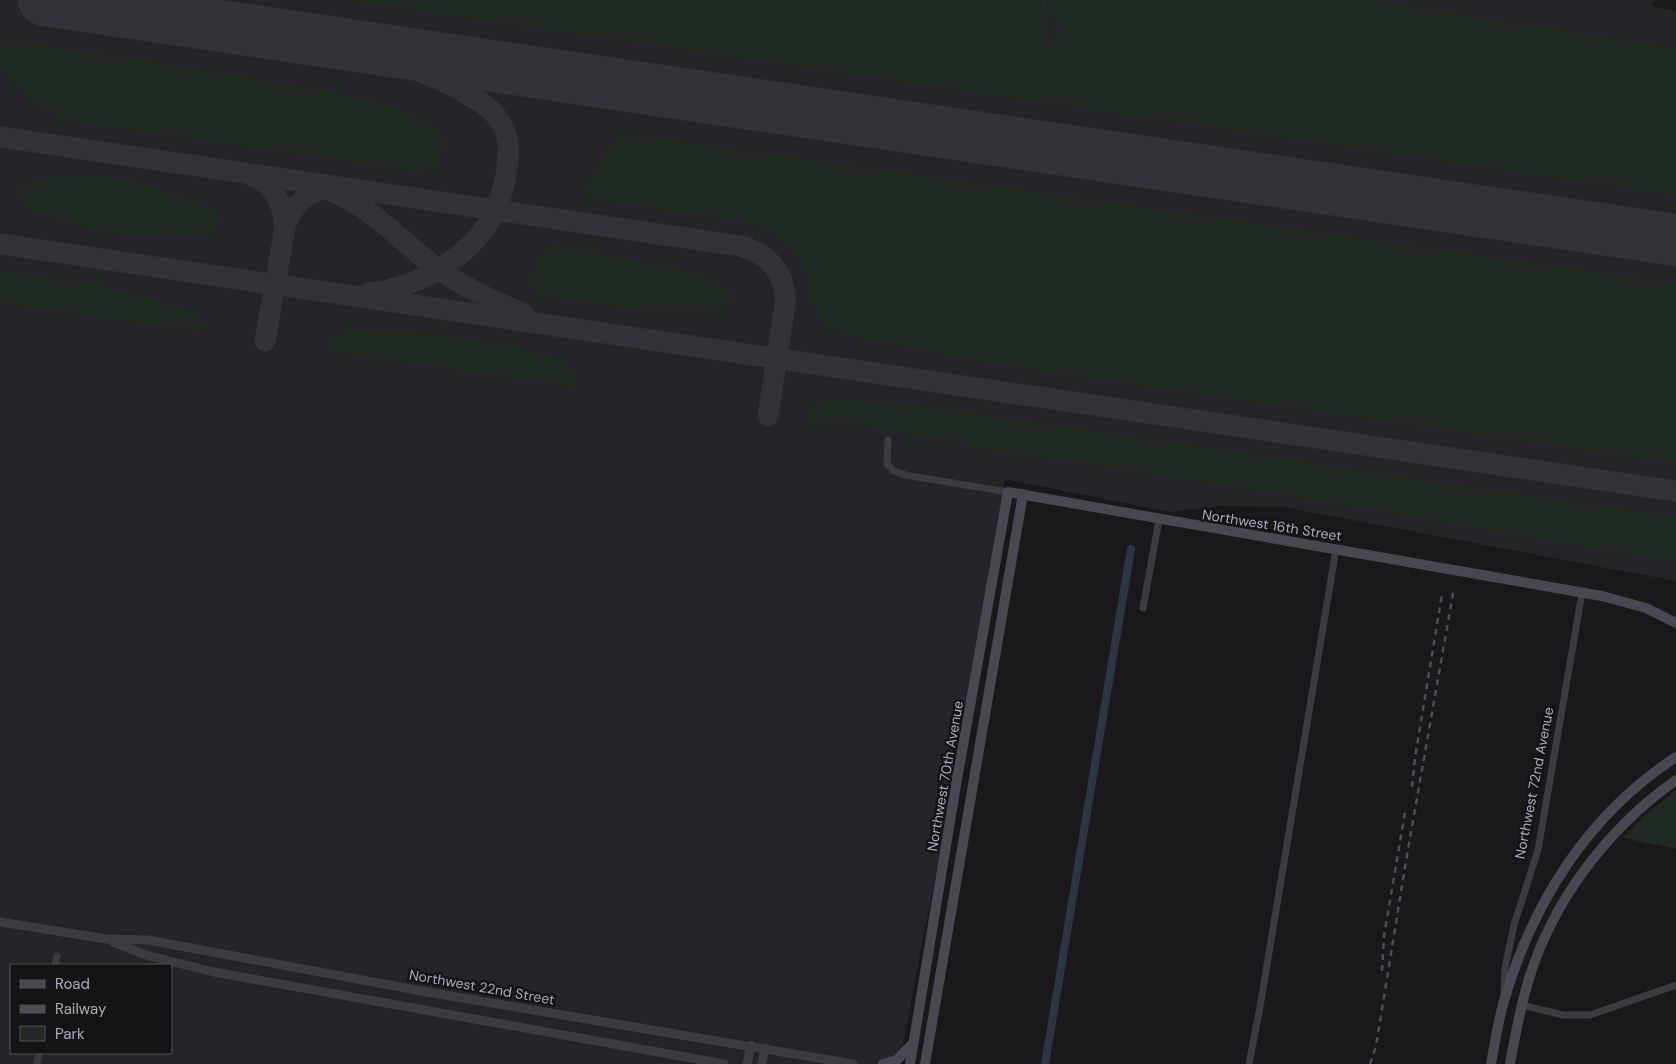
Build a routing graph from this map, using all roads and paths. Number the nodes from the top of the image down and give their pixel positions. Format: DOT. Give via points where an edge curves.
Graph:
graph roads {
  1 [pos="888,440"];
  2 [pos="1008,492"];
  3 [pos="1023,494"];
  4 [pos="1159,520"];
  5 [pos="1336,549"];
  6 [pos="1582,593"];
  7 [pos="1143,608"];
  8 [pos="1676,623"];
  9 [pos="1676,757"];
  10 [pos="1676,780"];
  11 [pos="0,922"];
  12 [pos="106,940"];
  13 [pos="57,956"];
  14 [pos="55,964"];
  15 [pos="1676,985"];
  16 [pos="1504,1001"];
  17 [pos="1521,1005"];
  18 [pos="915,1041"];
  19 [pos="751,1045"];
  20 [pos="765,1048"];
  21 [pos="724,1064"];
  22 [pos="747,1064"];
  23 [pos="762,1064"];
  24 [pos="853,1064"];
  25 [pos="883,1064"];
  26 [pos="910,1064"];
  27 [pos="925,1064"];
  28 [pos="1249,1064"];
  29 [pos="1491,1064"];
  30 [pos="1510,1064"];
  1 -- 2 [label="street, Northwest 16th Street" via="887,464 894,471"];
  2 -- 3 [label="main road, Northwest 16th Street"];
  2 -- 18 [label="main road, Northwest 70th Avenue"];
  3 -- 4 [label="main road, Northwest 16th Street"];
  3 -- 27 [label="main road, Northwest 70th Avenue"];
  4 -- 5 [label="main road, Northwest 16th Street"];
  4 -- 7 [label="street"];
  5 -- 6 [label="main road, Northwest 16th Street"];
  5 -- 28 [label="street"];
  6 -- 8 [label="main road, Northwest 16th Street" via="1634,604"];
  6 -- 16 [label="street, Northwest 72nd Avenue" via="1538,850 1519,906 1505,968"];
  9 -- 16 [label="main road" via="1615,806 1569,860 1531,929"];
  10 -- 17 [label="main road" via="1628,819 1582,874 1546,935"];
  11 -- 12 [label="street, Northwest 22nd Street"];
  12 -- 19 [label="street, Northwest 22nd Street" via="148,940 427,992"];
  12 -- 21 [label="street, Northwest 22nd Street" via="146,955 214,972"];
  13 -- 14 [label="street"];
  15 -- 17 [label="street" via="1590,1014 1563,1015"];
  16 -- 17 [label="main road"];
  16 -- 29 [label="main road, Northwest 72nd Avenue"];
  17 -- 30 [label="main road"];
  18 -- 25 [label="main road" via="897,1060"];
  18 -- 26 [label="main road, Northwest 70th Avenue"];
  19 -- 20 [label="street, Northwest 22nd Street"];
  19 -- 22 [label="street"];
  20 -- 23 [label="street"];
  20 -- 24 [label="street, Northwest 22nd Street"];
}
